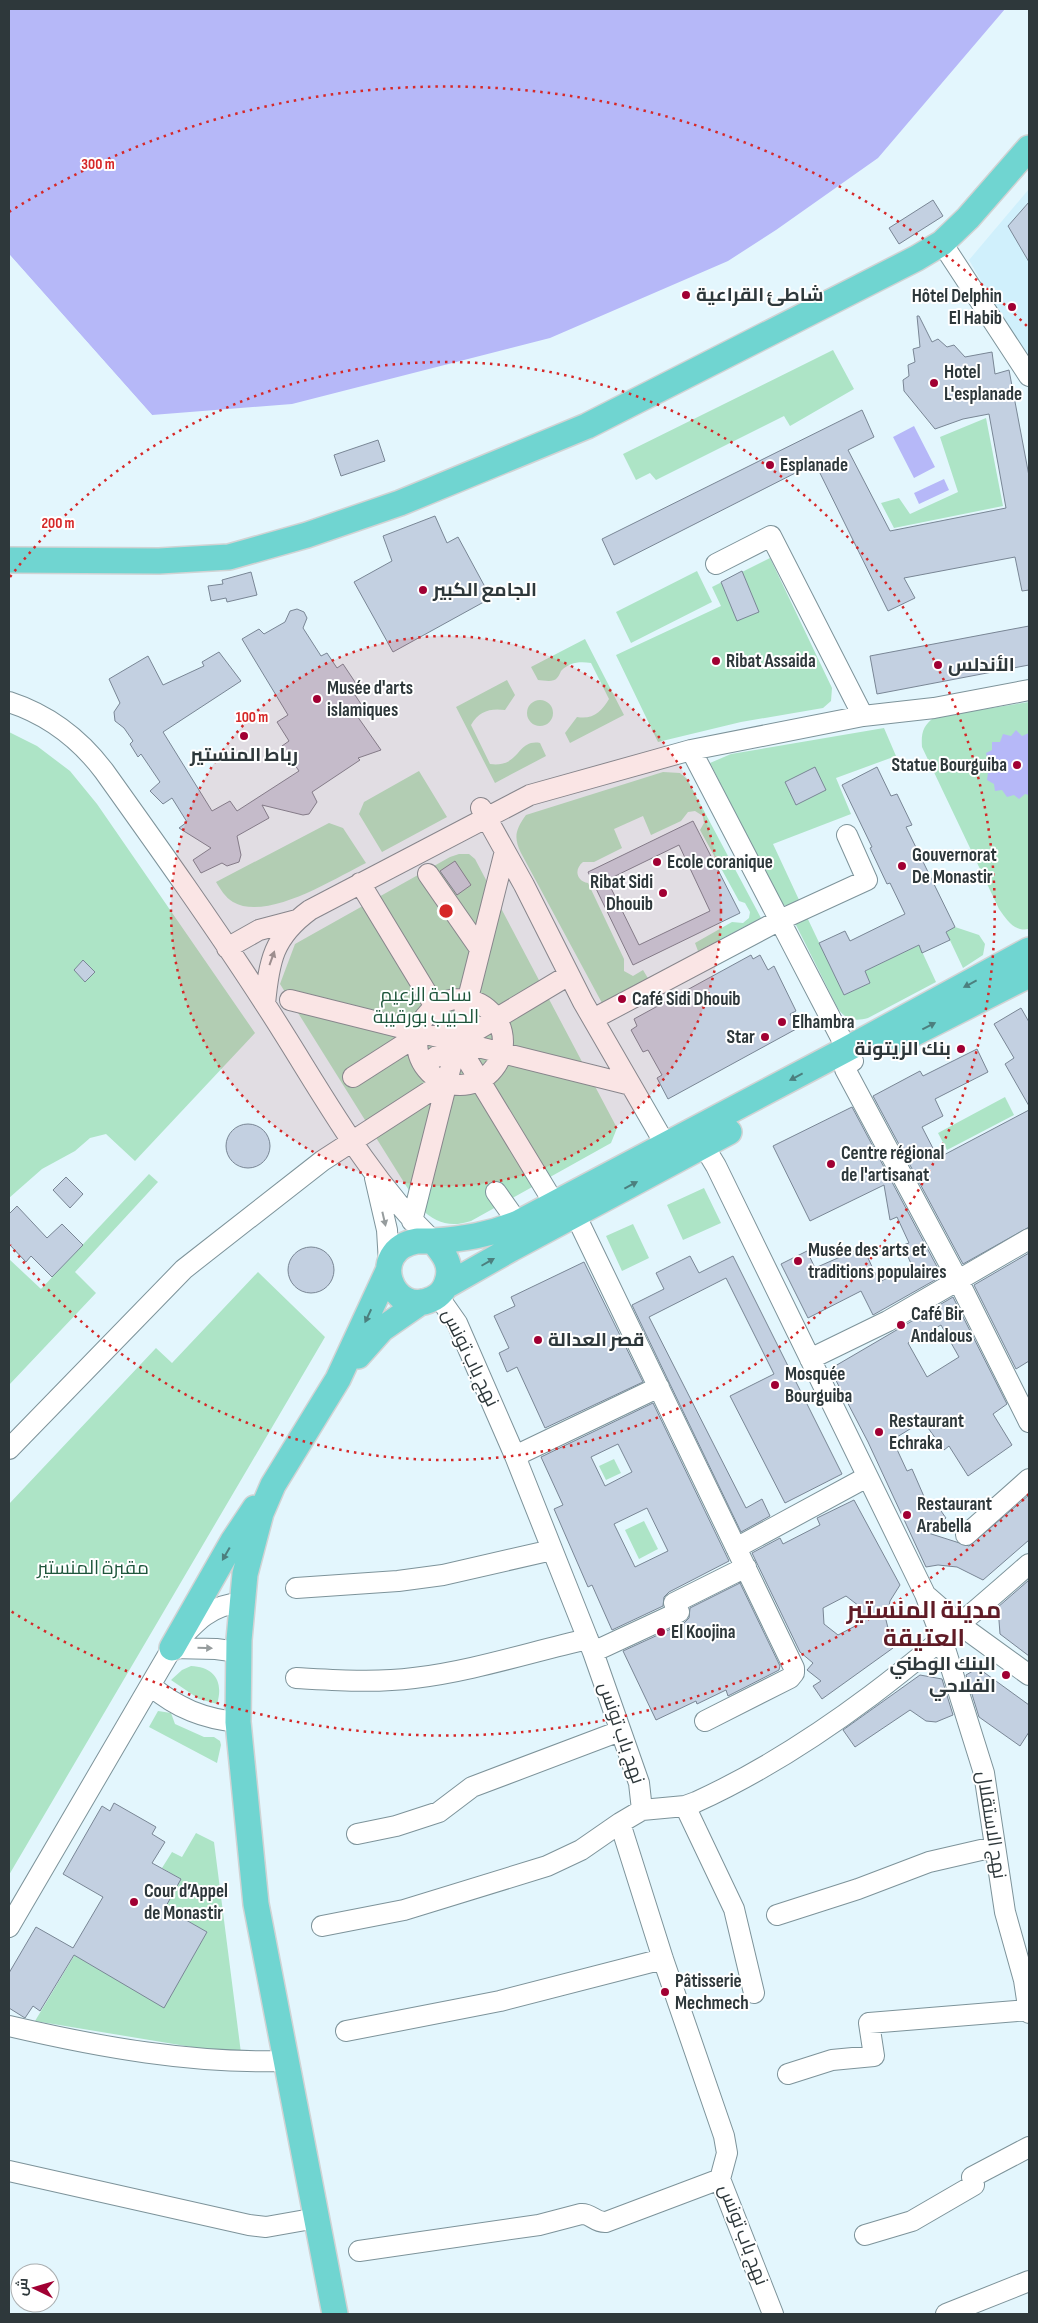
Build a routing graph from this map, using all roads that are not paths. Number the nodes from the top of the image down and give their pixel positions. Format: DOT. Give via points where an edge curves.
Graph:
graph roads {
  1 [pos="1029,148"];
  2 [pos="942,243"];
  3 [pos="1029,376"];
  4 [pos="9,560"];
  5 [pos="716,564"];
  6 [pos="1029,690"];
  7 [pos="9,702"];
  8 [pos="863,716"];
  9 [pos="691,750"];
  10 [pos="484,812"];
  11 [pos="847,835"];
  12 [pos="505,851"];
  13 [pos="428,874"];
  14 [pos="360,883"];
  15 [pos="297,920"];
  16 [pos="780,920"];
  17 [pos="227,948"];
  18 [pos="480,949"];
  19 [pos="1029,950"];
  20 [pos="569,975"];
  21 [pos="1029,975"];
  22 [pos="468,999"];
  23 [pos="290,1000"];
  24 [pos="265,1004"];
  25 [pos="435,1007"];
  26 [pos="593,1019"];
  27 [pos="497,1020"];
  28 [pos="418,1035"];
  29 [pos="457,1042"];
  30 [pos="501,1054"];
  31 [pos="849,1061"];
  32 [pos="424,1066"];
  33 [pos="353,1077"];
  34 [pos="479,1080"];
  35 [pos="446,1082"];
  36 [pos="631,1085"];
  37 [pos="353,1142"];
  38 [pos="707,1152"];
  39 [pos="671,1154"];
  40 [pos="375,1176"];
  41 [pos="496,1192"];
  42 [pos="564,1209"];
  43 [pos="412,1221"];
  44 [pos="518,1223"];
  45 [pos="1029,1239"];
  46 [pos="433,1242"];
  47 [pos="389,1267"];
  48 [pos="959,1282"];
  49 [pos="435,1295"];
  50 [pos="810,1359"];
  51 [pos="338,1379"];
  52 [pos="659,1387"];
  53 [pos="1029,1422"];
  54 [pos="9,1449"];
  55 [pos="515,1456"];
  56 [pos="867,1477"];
  57 [pos="1029,1479"];
  58 [pos="273,1485"];
  59 [pos="966,1535"];
  60 [pos="736,1548"];
  61 [pos="552,1550"];
  62 [pos="1029,1564"];
  63 [pos="746,1567"];
  64 [pos="296,1588"];
  65 [pos="925,1594"];
  66 [pos="241,1603"];
  67 [pos="960,1625"];
  68 [pos="942,1639"];
  69 [pos="590,1646"];
  70 [pos="172,1648"];
  71 [pos="238,1652"];
  72 [pos="1029,1675"];
  73 [pos="296,1678"];
  74 [pos="151,1686"];
  75 [pos="706,1721"];
  76 [pos="238,1722"];
  77 [pos="620,1731"];
  78 [pos="686,1806"];
  79 [pos="642,1810"];
  80 [pos="620,1822"];
  81 [pos="357,1834"];
  82 [pos="994,1847"];
  83 [pos="778,1915"];
  84 [pos="322,1926"];
  85 [pos="9,1927"];
  86 [pos="664,1959"];
  87 [pos="1026,1979"];
  88 [pos="754,1993"];
  89 [pos="1029,2012"];
  90 [pos="9,2026"];
  91 [pos="346,2031"];
  92 [pos="286,2061"];
  93 [pos="788,2074"];
  94 [pos="1029,2146"];
  95 [pos="9,2171"];
  96 [pos="720,2179"];
  97 [pos="317,2218"];
  98 [pos="865,2235"];
  99 [pos="359,2251"];
  100 [pos="1029,2281"];
  101 [pos="974,2309"];
  102 [pos="335,2314"];
  103 [pos="773,2314"];
  104 [pos="946,2314"];
  1 -- 2 [label="main road"];
  2 -- 3 [label="street"];
  2 -- 4 [label="main road" via="880,279 587,426 400,503 307,535 229,557 159,561"];
  5 -- 8 [label="street" via="771,536"];
  6 -- 8 [label="street" via="934,708"];
  7 -- 17 [label="street" via="28,708 60,727 88,750"];
  8 -- 9 [label="street"];
  9 -- 10 [label="street" via="530,795"];
  9 -- 16 [label="street"];
  10 -- 12 [label="street"];
  10 -- 14 [label="street" via="378,867"];
  11 -- 16 [label="street" via="867,880"];
  12 -- 18 [label="street"];
  12 -- 20 [label="street"];
  13 -- 18 [label="street"];
  14 -- 15 [label="street"];
  14 -- 25 [label="street"];
  15 -- 17 [label="street" via="258,930"];
  24 -- 15 [label="street, one-way" via="270,958"];
  16 -- 26 [label="street"];
  16 -- 31 [label="street"];
  17 -- 24 [label="street"];
  18 -- 22 [label="street"];
  19 -- 31 [label="main road, one-way"];
  20 -- 26 [label="street"];
  20 -- 27 [label="street"];
  31 -- 21 [label="main road, one-way"];
  22 -- 25 [label="street" via="455,999"];
  22 -- 27 [label="street" via="481,1004"];
  22 -- 29 [label="street"];
  23 -- 28 [label="street"];
  24 -- 37 [label="street"];
  25 -- 28 [label="street" via="422,1021"];
  25 -- 29 [label="street"];
  26 -- 36 [label="street"];
  27 -- 29 [label="street"];
  27 -- 30 [label="street" via="503,1038"];
  28 -- 29 [label="street"];
  28 -- 32 [label="street" via="417,1049"];
  28 -- 33 [label="street"];
  29 -- 30 [label="street"];
  29 -- 32 [label="street"];
  29 -- 34 [label="street"];
  29 -- 35 [label="street"];
  30 -- 34 [label="street" via="496,1065"];
  30 -- 36 [label="street"];
  31 -- 38 [label="main road"];
  31 -- 48 [label="street"];
  32 -- 35 [label="street" via="432,1075"];
  34 -- 35 [label="street" via="459,1085"];
  34 -- 42 [label="street"];
  35 -- 37 [label="street"];
  35 -- 43 [label="street"];
  36 -- 39 [label="street"];
  37 -- 40 [label="street"];
  37 -- 54 [label="street" via="322,1161 184,1269"];
  38 -- 39 [label="main road"];
  38 -- 50 [label="street, نهج الاستقلال"];
  39 -- 42 [label="main road"];
  40 -- 43 [label="street"];
  40 -- 47 [label="street, one-way" via="387,1230"];
  41 -- 44 [label="street"];
  42 -- 44 [label="main road"];
  49 -- 42 [label="main road, one-way"];
  42 -- 52 [label="street"];
  43 -- 46 [label="street"];
  44 -- 46 [label="main road" via="495,1233"];
  45 -- 48 [label="street"];
  46 -- 47 [label="main road" via="417,1241 403,1245 392,1256"];
  46 -- 49 [label="main road" via="445,1254 450,1276"];
  47 -- 49 [label="main road" via="390,1281 398,1294 411,1302"];
  47 -- 51 [label="main road, one-way"];
  48 -- 50 [label="street"];
  48 -- 53 [label="street"];
  49 -- 51 [label="main road" via="382,1329"];
  49 -- 55 [label="street, نهج باب تونس" via="457,1323"];
  50 -- 56 [label="street, نهج الاستقلال"];
  51 -- 58 [label="main road"];
  52 -- 55 [label="street"];
  52 -- 60 [label="street"];
  55 -- 61 [label="street, نهج باب تونس"];
  56 -- 60 [label="street"];
  56 -- 65 [label="street, نهج الاستقلال"];
  57 -- 59 [label="street"];
  58 -- 66 [label="main road" via="251,1545"];
  58 -- 70 [label="main road, one-way" via="237,1534"];
  60 -- 63 [label="street"];
  61 -- 64 [label="street" via="442,1575"];
  61 -- 69 [label="street, نهج باب تونس"];
  62 -- 67 [label="street"];
  63 -- 69 [label="street" via="674,1603 679,1612"];
  63 -- 75 [label="street" via="795,1670 790,1678"];
  65 -- 67 [label="street"];
  65 -- 68 [label="street, نهج الاستقلال"];
  66 -- 70 [label="street" via="211,1610"];
  66 -- 71 [label="main road"];
  67 -- 68 [label="street"];
  67 -- 72 [label="street"];
  68 -- 78 [label="street" via="848,1713 810,1738 710,1796"];
  68 -- 82 [label="street, نهج الاستقلال" via="984,1773"];
  69 -- 73 [label="street" via="412,1678"];
  69 -- 77 [label="street, نهج باب تونس"];
  70 -- 71 [label="street, one-way"];
  70 -- 74 [label="street"];
  71 -- 76 [label="main road"];
  74 -- 76 [label="street" via="191,1712"];
  74 -- 85 [label="street"];
  76 -- 92 [label="main road" via="256,1904"];
  77 -- 79 [label="street, نهج باب تونس" via="639,1783"];
  77 -- 81 [label="street" via="472,1787 432,1814"];
  78 -- 79 [label="street"];
  78 -- 88 [label="street" via="734,1909"];
  79 -- 80 [label="street, نهج باب تونس"];
  80 -- 84 [label="street" via="576,1853 539,1869 404,1910"];
  80 -- 86 [label="street, نهج باب تونس"];
  82 -- 83 [label="street" via="929,1862 858,1890"];
  82 -- 87 [label="street, نهج الاستقلال" via="1005,1912"];
  86 -- 91 [label="street" via="500,2001"];
  86 -- 96 [label="street, نهج باب تونس" via="724,2136 727,2152"];
  87 -- 89 [label="street, نهج الاستقلال"];
  89 -- 93 [label="street" via="869,2022 874,2056 832,2060"];
  90 -- 92 [label="street" via="115,2048 241,2062"];
  92 -- 97 [label="main road"];
  94 -- 98 [label="street" via="972,2177 974,2185 912,2221"];
  95 -- 97 [label="street" via="249,2225 266,2227"];
  96 -- 99 [label="street" via="606,2222 581,2214 539,2225"];
  96 -- 103 [label="street, نهج باب تونس"];
  97 -- 102 [label="main road"];
  100 -- 101 [label="street"];
  101 -- 104 [label="street"];
}
